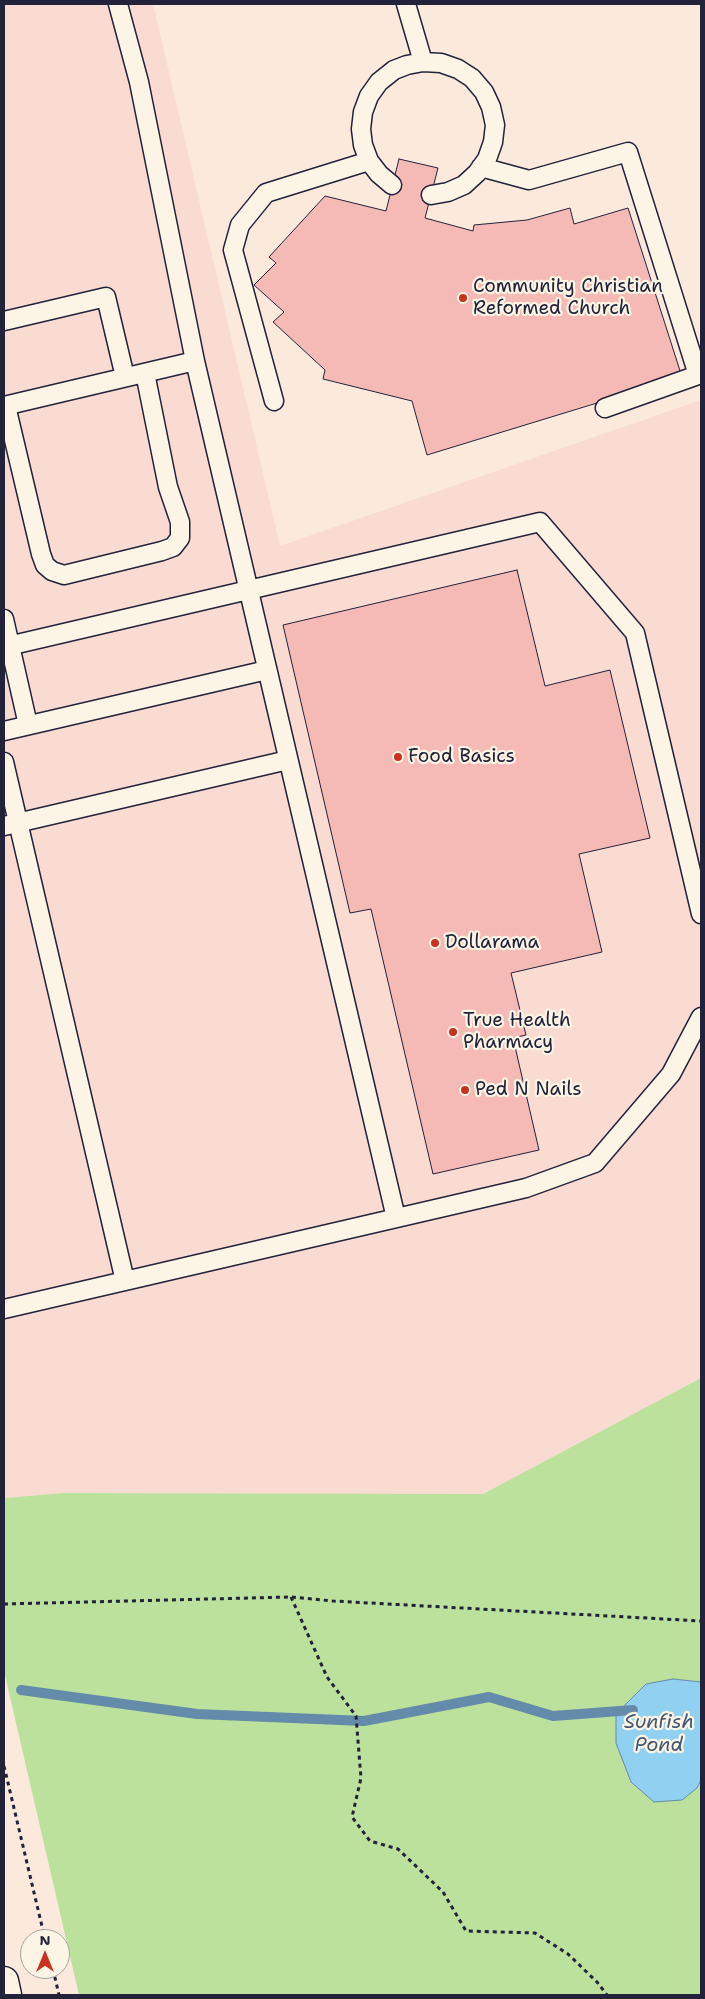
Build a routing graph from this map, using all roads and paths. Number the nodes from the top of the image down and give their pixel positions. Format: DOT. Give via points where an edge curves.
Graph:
graph roads {
  1 [pos="118,4"];
  2 [pos="406,4"];
  3 [pos="424,62"];
  4 [pos="369,161"];
  5 [pos="482,167"];
  6 [pos="392,185"];
  7 [pos="431,195"];
  8 [pos="4,321"];
  9 [pos="195,361"];
  10 [pos="145,373"];
  11 [pos="125,377"];
  12 [pos="274,401"];
  13 [pos="5,406"];
  14 [pos="605,408"];
  15 [pos="249,590"];
  16 [pos="4,620"];
  17 [pos="7,646"];
  18 [pos="267,670"];
  19 [pos="28,725"];
  20 [pos="4,731"];
  21 [pos="288,760"];
  22 [pos="4,762"];
  23 [pos="11,824"];
  24 [pos="701,914"];
  25 [pos="701,1017"];
  26 [pos="396,1218"];
  27 [pos="125,1281"];
  28 [pos="4,1309"];
  29 [pos="291,1597"];
  30 [pos="4,1604"];
  31 [pos="701,1621"];
  32 [pos="4,1766"];
  33 [pos="43,1929"];
  34 [pos="55,1979"];
  35 [pos="4,1981"];
  36 [pos="7,1995"];
  37 [pos="59,1995"];
  38 [pos="607,1995"];
  1 -- 9 [label="lane" via="139,82"];
  2 -- 3 [label="lane"];
  3 -- 4 [label="lane" via="394,70 369,96 361,129"];
  3 -- 5 [label="lane" via="458,69 472,78 484,92 495,125 493,142"];
  4 -- 6 [label="lane"];
  4 -- 12 [label="lane" via="266,193 240,226 233,250"];
  5 -- 7 [label="lane" via="464,185"];
  5 -- 14 [label="lane" via="529,180 628,152 698,375"];
  8 -- 11 [label="lane" via="106,297"];
  9 -- 10 [label="lane"];
  9 -- 15 [label="lane"];
  10 -- 11 [label="lane"];
  10 -- 13 [label="lane" via="168,487 180,522 180,538 173,547 162,551 64,575 52,571 41,554"];
  11 -- 13 [label="lane"];
  15 -- 17 [label="lane"];
  15 -- 18 [label="lane"];
  15 -- 24 [label="lane" via="540,522 636,633"];
  16 -- 17 [label="lane"];
  17 -- 19 [label="lane"];
  18 -- 19 [label="lane"];
  18 -- 21 [label="lane"];
  19 -- 20 [label="lane"];
  21 -- 23 [label="lane"];
  21 -- 26 [label="lane"];
  22 -- 23 [label="lane"];
  23 -- 27 [label="lane"];
  25 -- 26 [label="lane" via="671,1074 595,1163 526,1188"];
  26 -- 27 [label="lane"];
  27 -- 28 [label="lane"];
  29 -- 30 [label="path"];
  29 -- 31 [label="path"];
  29 -- 38 [label="path" via="327,1677 356,1716 361,1778 352,1817 364,1833 370,1840 398,1849 408,1858 443,1892 466,1932 535,1932 568,1954"];
  32 -- 33 [label="path"];
  34 -- 37 [label="path"];
  35 -- 36 [label="main road"];
}
